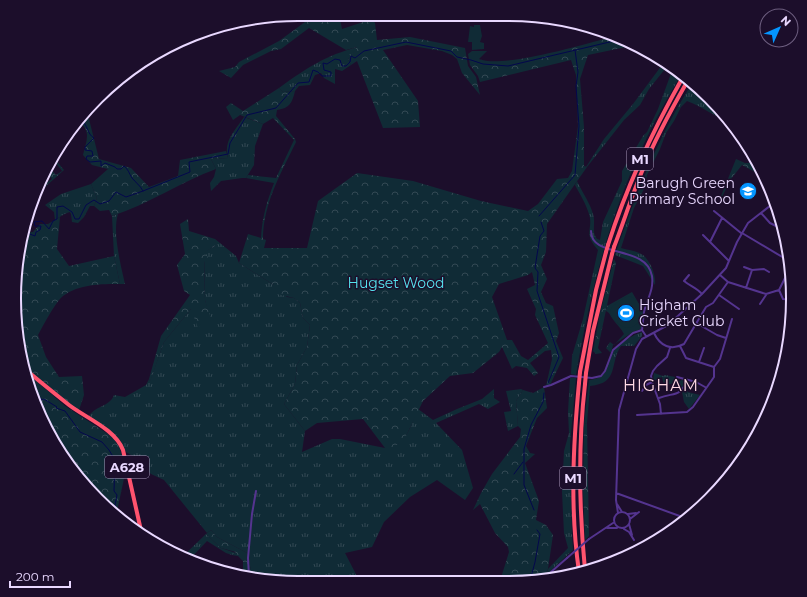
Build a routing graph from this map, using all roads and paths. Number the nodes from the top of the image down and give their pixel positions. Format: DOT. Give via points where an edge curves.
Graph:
graph roads {
  1 [pos="681,82"];
  2 [pos="685,85"];
  3 [pos="770,206"];
  4 [pos="714,211"];
  5 [pos="761,213"];
  6 [pos="722,218"];
  7 [pos="777,226"];
  8 [pos="591,231"];
  9 [pos="742,233"];
  10 [pos="703,235"];
  11 [pos="710,242"];
  12 [pos="784,258"];
  13 [pos="730,261"];
  14 [pos="744,267"];
  15 [pos="752,270"];
  16 [pos="769,272"];
  17 [pos="720,275"];
  18 [pos="688,276"];
  19 [pos="785,278"];
  20 [pos="728,282"];
  21 [pos="746,288"];
  22 [pos="779,290"];
  23 [pos="702,294"];
  24 [pos="766,294"];
  25 [pos="719,295"];
  26 [pos="786,299"];
  27 [pos="760,304"];
  28 [pos="739,309"];
  29 [pos="732,319"];
  30 [pos="698,324"];
  31 [pos="642,330"];
  32 [pos="654,333"];
  33 [pos="646,336"];
  34 [pos="726,338"];
  35 [pos="680,346"];
  36 [pos="670,348"];
  37 [pos="704,348"];
  38 [pos="699,362"];
  39 [pos="714,367"];
  40 [pos="31,374"];
  41 [pos="677,377"];
  42 [pos="687,380"];
  43 [pos="652,382"];
  44 [pos="544,387"];
  45 [pos="706,387"];
  46 [pos="642,391"];
  47 [pos="658,398"];
  48 [pos="661,414"];
  49 [pos="637,415"];
  50 [pos="256,491"];
  51 [pos="616,493"];
  52 [pos="616,501"];
  53 [pos="622,512"];
  54 [pos="618,513"];
  55 [pos="628,514"];
  56 [pos="680,516"];
  57 [pos="630,519"];
  58 [pos="614,522"];
  59 [pos="629,524"];
  60 [pos="140,526"];
  61 [pos="618,528"];
  62 [pos="602,529"];
  63 [pos="622,529"];
  64 [pos="585,565"];
  65 [pos="579,567"];
  66 [pos="249,572"];
  67 [pos="550,573"];
  1 -- 65 [label="highway, M1, bridge" via="633,175 608,245 596,290 580,372 575,426 573,509"];
  2 -- 64 [label="highway, M1, bridge" via="643,168 628,207 612,254 595,324 586,373 580,466"];
  3 -- 5 [label="street"];
  4 -- 6 [label="street"];
  5 -- 7 [label="street"];
  5 -- 9 [label="street"];
  6 -- 9 [label="street"];
  6 -- 11 [label="street"];
  8 -- 31 [label="street" via="596,244 639,258 648,267 653,286 644,313"];
  9 -- 12 [label="street"];
  9 -- 13 [label="street"];
  10 -- 11 [label="street"];
  11 -- 13 [label="street"];
  13 -- 17 [label="street"];
  14 -- 15 [label="street"];
  15 -- 16 [label="street" via="764,269"];
  15 -- 21 [label="street"];
  17 -- 20 [label="street"];
  17 -- 23 [label="street"];
  18 -- 23 [label="street" via="684,281"];
  19 -- 22 [label="street"];
  20 -- 21 [label="street"];
  20 -- 25 [label="street"];
  21 -- 24 [label="street"];
  22 -- 24 [label="street"];
  22 -- 26 [label="street" via="783,299"];
  23 -- 32 [label="street" via="675,319"];
  24 -- 27 [label="street"];
  25 -- 28 [label="street"];
  25 -- 30 [label="street" via="706,307"];
  29 -- 34 [label="street"];
  30 -- 34 [label="street"];
  30 -- 35 [label="street" via="687,341"];
  31 -- 33 [label="street"];
  31 -- 44 [label="street" via="633,333 613,350 601,376 572,376"];
  32 -- 33 [label="street"];
  32 -- 36 [label="street" via="663,345"];
  33 -- 51 [label="street" via="636,348 619,410"];
  34 -- 39 [label="street" via="720,359"];
  35 -- 36 [label="street"];
  35 -- 38 [label="street" via="686,358"];
  36 -- 43 [label="street" via="667,357 653,370"];
  37 -- 38 [label="street"];
  38 -- 39 [label="street"];
  39 -- 45 [label="street" via="714,377"];
  40 -- 60 [label="highway, A628" via="86,417 108,430 121,445"];
  41 -- 42 [label="street"];
  42 -- 45 [label="street"];
  42 -- 47 [label="street" via="684,389"];
  43 -- 46 [label="street"];
  43 -- 47 [label="street"];
  45 -- 48 [label="street" via="687,412"];
  47 -- 48 [label="street"];
  48 -- 49 [label="street"];
  50 -- 66 [label="street"];
  51 -- 52 [label="street"];
  51 -- 56 [label="street"];
  52 -- 53 [label="street"];
  52 -- 54 [label="street"];
  53 -- 54 [label="street"];
  53 -- 55 [label="street"];
  54 -- 58 [label="street" via="614,516"];
  55 -- 57 [label="street"];
  55 -- 57 [label="street" via="639,512"];
  57 -- 59 [label="street"];
  58 -- 61 [label="street"];
  58 -- 62 [label="street"];
  59 -- 63 [label="street"];
  59 -- 63 [label="street" via="634,540 629,532"];
  61 -- 62 [label="street"];
  61 -- 63 [label="street"];
  62 -- 67 [label="street, bridge"];
}
